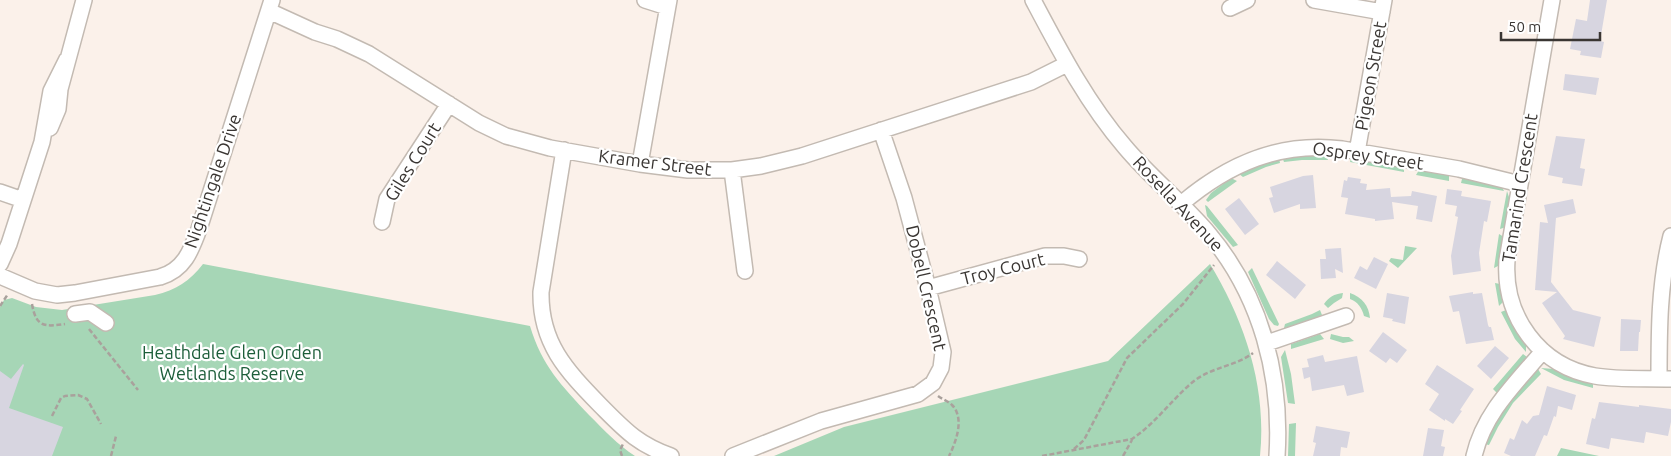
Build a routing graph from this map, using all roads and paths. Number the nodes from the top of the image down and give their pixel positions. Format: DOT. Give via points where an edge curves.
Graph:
graph roads {
  1 [pos="84,0"];
  2 [pos="645,0"];
  3 [pos="1033,0"];
  4 [pos="1248,0"];
  5 [pos="1314,0"];
  6 [pos="1552,0"];
  7 [pos="668,3"];
  8 [pos="1383,6"];
  9 [pos="1230,8"];
  10 [pos="269,12"];
  11 [pos="1067,64"];
  12 [pos="448,104"];
  13 [pos="881,130"];
  14 [pos="564,150"];
  15 [pos="1357,152"];
  16 [pos="640,164"];
  17 [pos="732,170"];
  18 [pos="1520,179"];
  19 [pos="0,192"];
  20 [pos="22,200"];
  21 [pos="1186,208"];
  22 [pos="382,222"];
  23 [pos="1671,236"];
  24 [pos="1224,253"];
  25 [pos="1079,259"];
  26 [pos="0,264"];
  27 [pos="745,271"];
  28 [pos="0,276"];
  29 [pos="928,288"];
  30 [pos="12,296"];
  31 [pos="32,304"];
  32 [pos="0,306"];
  33 [pos="1346,316"];
  34 [pos="75,320"];
  35 [pos="106,323"];
  36 [pos="1267,343"];
  37 [pos="1543,352"];
  38 [pos="1248,357"];
  39 [pos="1665,379"];
  40 [pos="138,390"];
  41 [pos="925,390"];
  42 [pos="52,416"];
  43 [pos="101,424"];
  44 [pos="116,436"];
  45 [pos="1132,439"];
  46 [pos="1070,451"];
  47 [pos="111,456"];
  48 [pos="670,456"];
  49 [pos="733,456"];
  50 [pos="949,456"];
  51 [pos="1042,456"];
  52 [pos="1122,456"];
  53 [pos="1277,456"];
  54 [pos="1474,456"];
  1 -- 20 [label="street" via="67,59 55,119 42,142"];
  2 -- 7 [label="street"];
  3 -- 11 [label="street, Rosella Avenue"];
  4 -- 9 [label="street"];
  5 -- 8 [label="street"];
  6 -- 18 [label="street, Tamarind Crescent"];
  7 -- 16 [label="street"];
  8 -- 15 [label="street, Pigeon Street"];
  10 -- 12 [label="street, Kramer Street" via="369,54"];
  10 -- 28 [label="street, Nightingale Drive" via="199,229 181,265 160,277 65,294 42,293"];
  11 -- 13 [label="street, Kramer Street" via="1031,82"];
  11 -- 21 [label="street, Rosella Avenue" via="1109,128 1139,163"];
  12 -- 14 [label="street, Kramer Street" via="506,136"];
  12 -- 22 [label="street, Giles Court" via="387,199"];
  13 -- 17 [label="street, Kramer Street" via="788,160"];
  13 -- 29 [label="street, Dobell Crescent" via="904,198"];
  14 -- 16 [label="street, Kramer Street"];
  14 -- 48 [label="street" via="541,292 548,337 571,375 628,434 647,447"];
  15 -- 18 [label="street, Osprey Street"];
  15 -- 21 [label="street, Osprey Street" via="1322,147 1282,150 1223,175 1196,192"];
  16 -- 17 [label="street, Kramer Street" via="688,170"];
  17 -- 27 [label="street"];
  18 -- 37 [label="street, Tamarind Crescent" via="1507,260 1507,282 1520,323"];
  19 -- 20 [label="street"];
  20 -- 26 [label="street"];
  21 -- 24 [label="street, Rosella Avenue"];
  23 -- 39 [label="street" via="1661,294"];
  24 -- 36 [label="street, Rosella Avenue" via="1246,290"];
  24 -- 46 [label="path" via="1183,304 1127,358 1084,440"];
  25 -- 29 [label="street, Troy Court" via="1045,256"];
  29 -- 41 [label="street, Dobell Crescent" via="943,360 938,375"];
  30 -- 32 [label="path" via="7,294"];
  31 -- 34 [label="path" via="39,323 50,326"];
  33 -- 36 [label="street"];
  34 -- 35 [label="street" via="90,312"];
  34 -- 40 [label="path"];
  36 -- 53 [label="street, Rosella Avenue" via="1278,402"];
  37 -- 39 [label="street, Tamarind Crescent" via="1568,368 1590,375"];
  37 -- 54 [label="street" via="1491,414"];
  38 -- 45 [label="path" via="1195,380"];
  41 -- 49 [label="street" via="820,421"];
  41 -- 50 [label="path" via="953,406 957,415 956,440"];
  42 -- 43 [label="path" via="61,398 78,395 87,399"];
  44 -- 47 [label="path"];
  45 -- 46 [label="path"];
  45 -- 52 [label="path"];
  46 -- 51 [label="path"];
}
